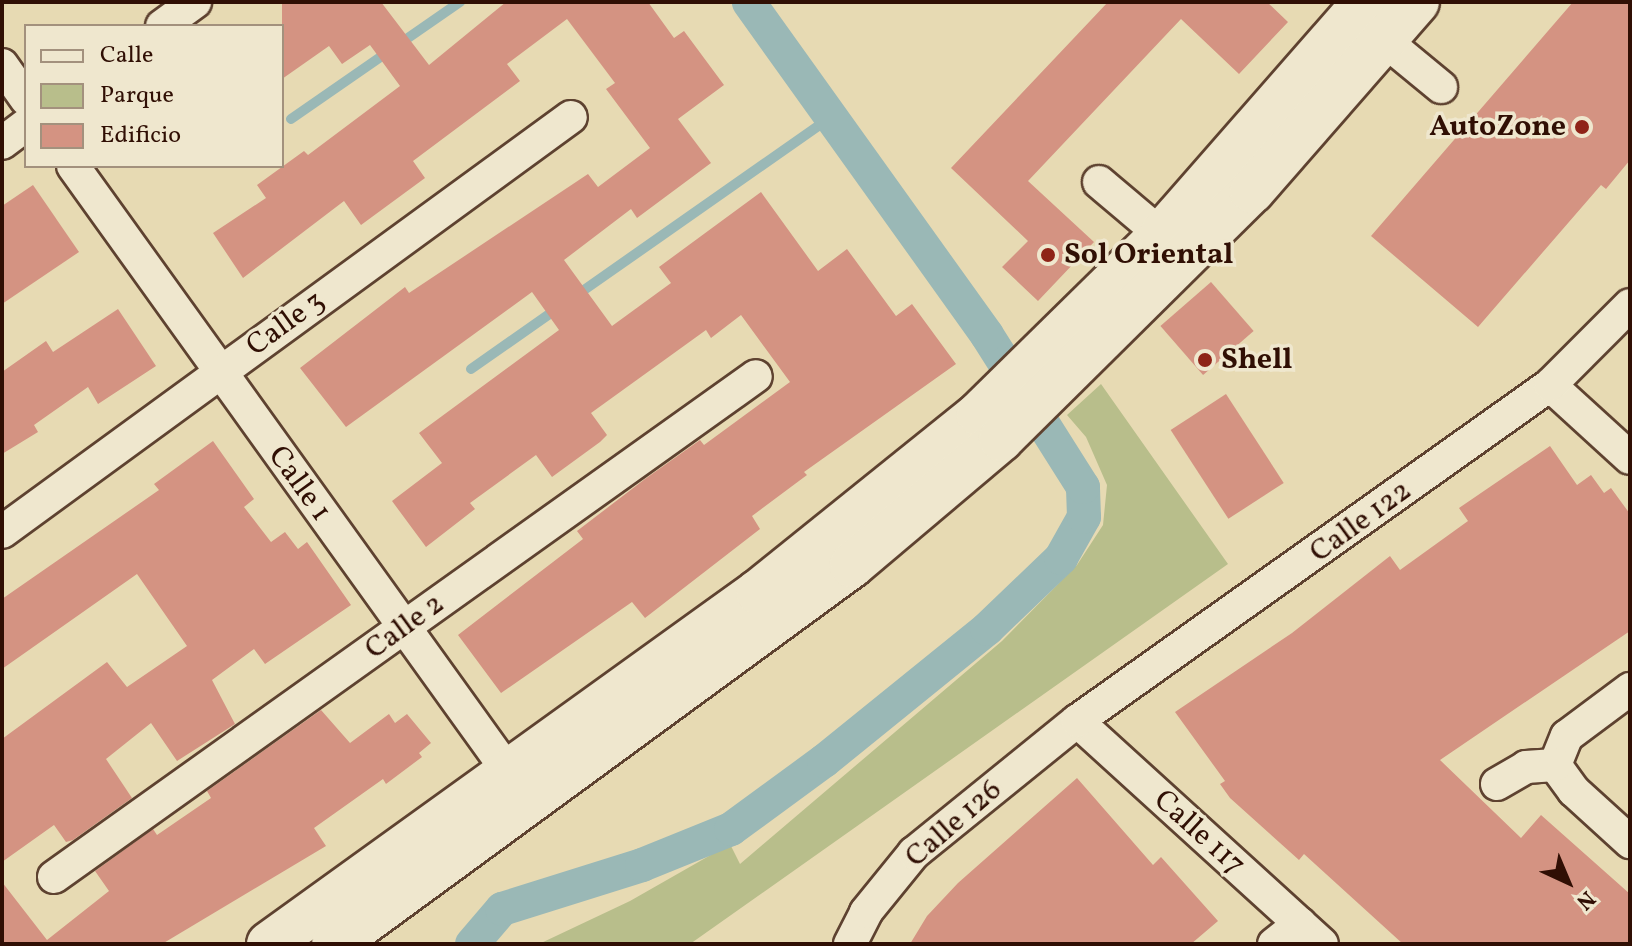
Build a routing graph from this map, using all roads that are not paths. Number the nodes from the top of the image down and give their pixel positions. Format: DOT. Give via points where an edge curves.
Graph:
graph roads {
  1 [pos="195,2"];
  2 [pos="1365,2"];
  3 [pos="1417,2"];
  4 [pos="165,24"];
  5 [pos="1384,40"];
  6 [pos="2,65"];
  7 [pos="1441,87"];
  8 [pos="24,96"];
  9 [pos="571,117"];
  10 [pos="24,126"];
  11 [pos="2,143"];
  12 [pos="74,168"];
  13 [pos="1099,182"];
  14 [pos="1174,246"];
  15 [pos="1630,305"];
  16 [pos="219,374"];
  17 [pos="756,376"];
  18 [pos="1550,385"];
  19 [pos="1630,458"];
  20 [pos="2,532"];
  21 [pos="403,628"];
  22 [pos="1630,689"];
  23 [pos="1077,721"];
  24 [pos="1555,765"];
  25 [pos="1497,784"];
  26 [pos="519,786"];
  27 [pos="1630,842"];
  28 [pos="54,877"];
  29 [pos="1311,934"];
  30 [pos="269,944"];
  31 [pos="334,944"];
  32 [pos="850,944"];
  33 [pos="1274,944"];
  1 -- 4 [label="street"];
  2 -- 14 [label="street"];
  3 -- 5 [label="street"];
  5 -- 7 [label="street"];
  5 -- 14 [label="street"];
  6 -- 8 [label="street"];
  9 -- 16 [label="street, Calle 3"];
  10 -- 11 [label="street"];
  12 -- 16 [label="street, Calle 1"];
  13 -- 14 [label="street"];
  14 -- 26 [label="street" via="990,426 807,555"];
  15 -- 18 [label="street, Calle 122"];
  16 -- 20 [label="street, Calle 3"];
  16 -- 21 [label="street, Calle 1"];
  17 -- 21 [label="street, Calle 2"];
  18 -- 19 [label="street"];
  18 -- 23 [label="street, Calle 122"];
  21 -- 26 [label="street, Calle 1"];
  21 -- 28 [label="street, Calle 2"];
  22 -- 24 [label="street" via="1567,736"];
  23 -- 29 [label="street, Calle 117"];
  23 -- 32 [label="street, Calle 126" via="914,853 866,912"];
  24 -- 25 [label="street" via="1526,767"];
  24 -- 27 [label="street" via="1574,791"];
  26 -- 30 [label="street"];
  26 -- 31 [label="street"];
  29 -- 33 [label="street"];
}
